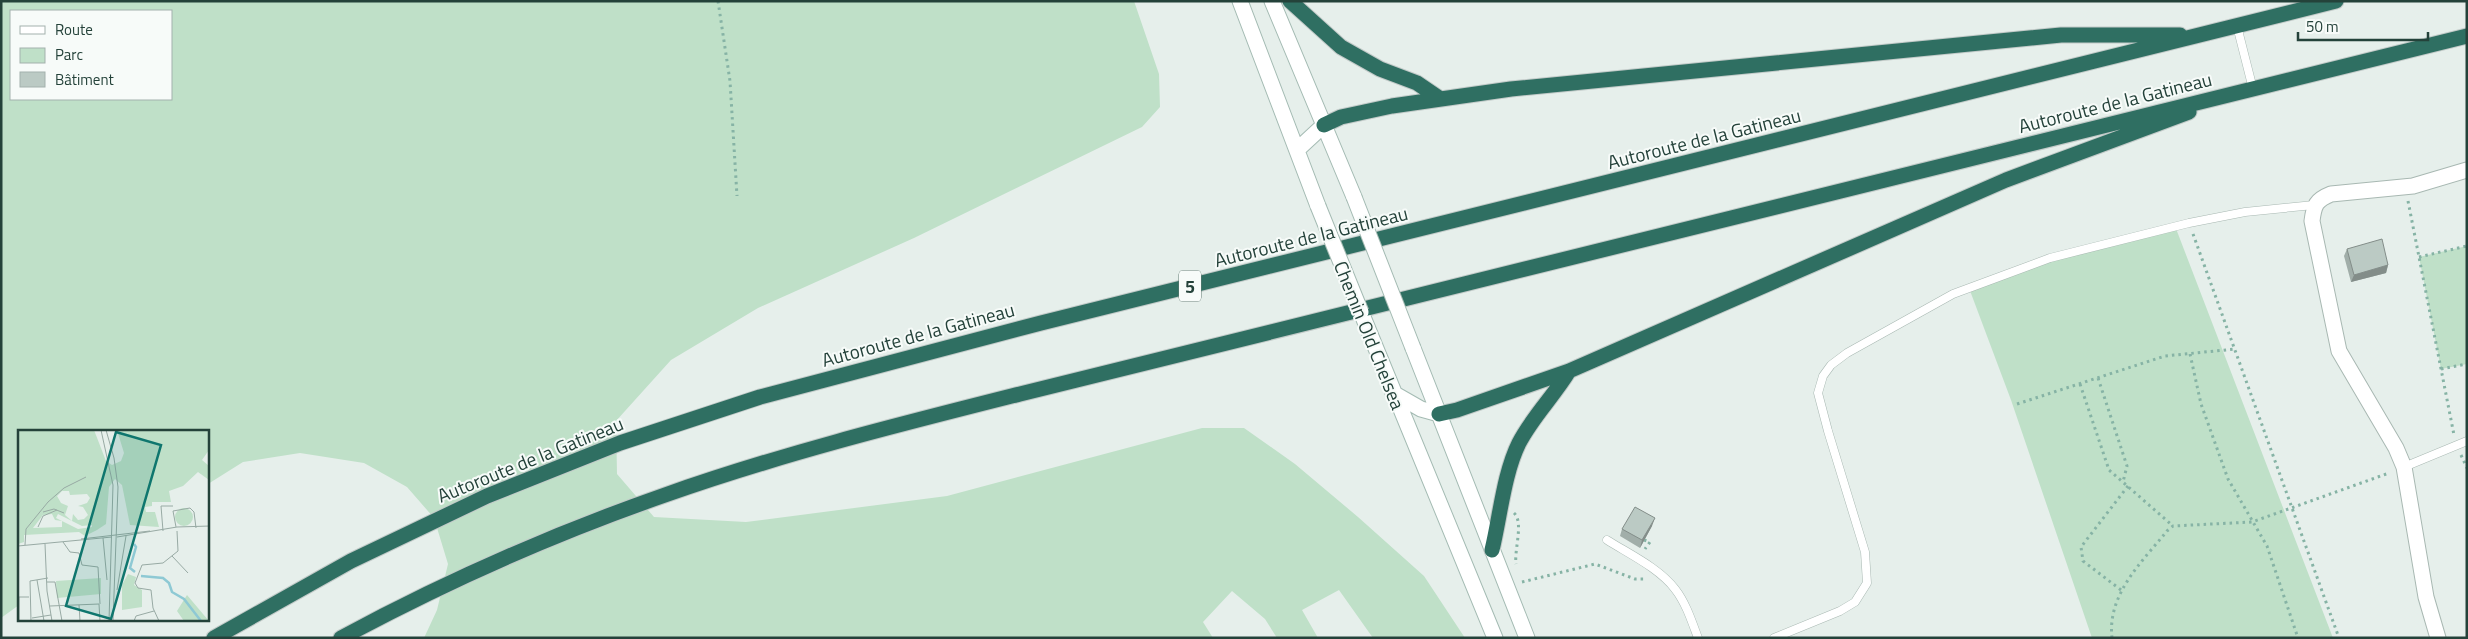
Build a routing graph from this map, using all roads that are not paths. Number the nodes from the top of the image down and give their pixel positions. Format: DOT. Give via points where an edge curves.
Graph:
graph roads {
  1 [pos="1240,1"];
  2 [pos="1272,1"];
  3 [pos="1290,1"];
  4 [pos="2336,1"];
  5 [pos="2236,26"];
  6 [pos="2203,34"];
  7 [pos="2467,36"];
  8 [pos="2253,89"];
  9 [pos="1439,98"];
  10 [pos="1324,125"];
  11 [pos="1297,150"];
  12 [pos="2467,170"];
  13 [pos="2314,205"];
  14 [pos="1569,371"];
  15 [pos="1393,393"];
  16 [pos="1439,414"];
  17 [pos="2467,441"];
  18 [pos="2404,467"];
  19 [pos="1606,540"];
  20 [pos="1492,550"];
  21 [pos="214,638"];
  22 [pos="341,638"];
  23 [pos="1495,638"];
  24 [pos="1527,638"];
  25 [pos="1698,638"];
  26 [pos="1774,638"];
  27 [pos="2438,638"];
  1 -- 11 [label="street, Chemin Old Chelsea"];
  2 -- 10 [label="street, Chemin Old Chelsea"];
  3 -- 9 [label="highway" via="1341,47 1380,69 1417,83"];
  4 -- 5 [label="highway, Autoroute de la Gatineau / 5"];
  5 -- 6 [label="highway, Autoroute de la Gatineau / 5"];
  5 -- 8 [label="lane"];
  6 -- 9 [label="highway" via="2061,35"];
  6 -- 21 [label="highway, Autoroute de la Gatineau / 5" via="1042,323 760,397 620,443 487,496 351,561"];
  7 -- 8 [label="highway, Autoroute de la Gatineau"];
  8 -- 14 [label="highway" via="2000,183"];
  8 -- 22 [label="highway, Autoroute de la Gatineau" via="800,451 666,494 537,544 442,586"];
  9 -- 10 [label="highway" via="1347,116"];
  10 -- 11 [label="street"];
  10 -- 16 [label="street, Chemin Old Chelsea, bridge"];
  11 -- 15 [label="street, Chemin Old Chelsea, bridge"];
  12 -- 13 [label="street" via="2405,187 2331,194 2319,198"];
  13 -- 18 [label="street" via="2312,220 2339,351"];
  13 -- 26 [label="lane" via="2245,212 2189,223 2050,258 1953,294 1831,365 1823,376 1818,393 1865,552 1867,583 1855,602 1840,611"];
  14 -- 16 [label="highway"];
  14 -- 20 [label="highway" via="1518,444 1507,478"];
  15 -- 16 [label="street" via="1420,409"];
  15 -- 23 [label="street, Chemin Old Chelsea"];
  16 -- 20 [label="street, Chemin Old Chelsea"];
  17 -- 18 [label="lane"];
  18 -- 27 [label="street" via="2426,597"];
  19 -- 25 [label="lane" via="1654,571 1676,590"];
  20 -- 24 [label="street, Chemin Old Chelsea"];
}
